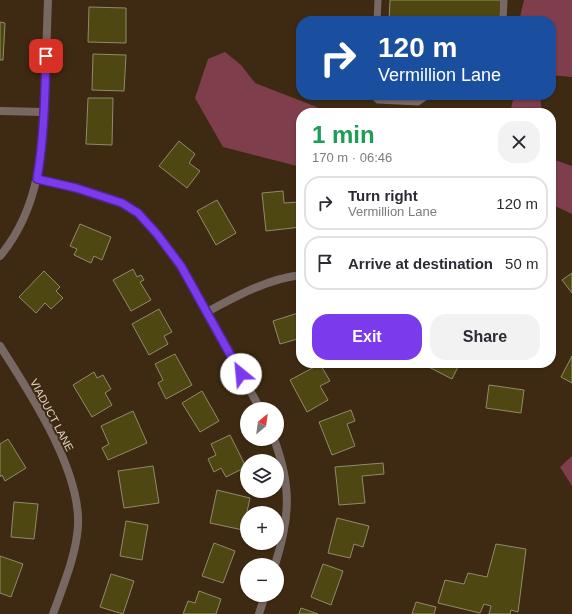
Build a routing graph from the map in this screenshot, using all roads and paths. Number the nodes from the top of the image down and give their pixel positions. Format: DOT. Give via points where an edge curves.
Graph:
graph roads {
  1 [pos="48,0"];
  2 [pos="378,0"];
  3 [pos="504,0"];
  4 [pos="377,16"];
  5 [pos="503,16"];
  6 [pos="378,100"];
  7 [pos="421,100"];
  8 [pos="0,111"];
  9 [pos="44,112"];
  10 [pos="37,179"];
  11 [pos="0,256"];
  12 [pos="296,276"];
  13 [pos="207,312"];
  14 [pos="0,346"];
  15 [pos="256,402"];
  16 [pos="277,446"];
  17 [pos="277,558"];
  18 [pos="263,602"];
  19 [pos="53,614"];
  20 [pos="259,614"];
  1 -- 9 [label="street"];
  2 -- 4 [label="lane"];
  3 -- 5 [label="lane"];
  6 -- 7 [label="lane"];
  8 -- 9 [label="street"];
  9 -- 10 [label="street"];
  10 -- 11 [label="street" via="29,209"];
  10 -- 13 [label="street" via="122,203 138,213 181,266"];
  12 -- 13 [label="street" via="269,282"];
  13 -- 15 [label="street"];
  14 -- 19 [label="street, VIADUCT LANE" via="39,410 58,448 76,499 76,537"];
  16 -- 17 [label="street" via="287,492 287,513"];
  18 -- 20 [label="street"];
}
